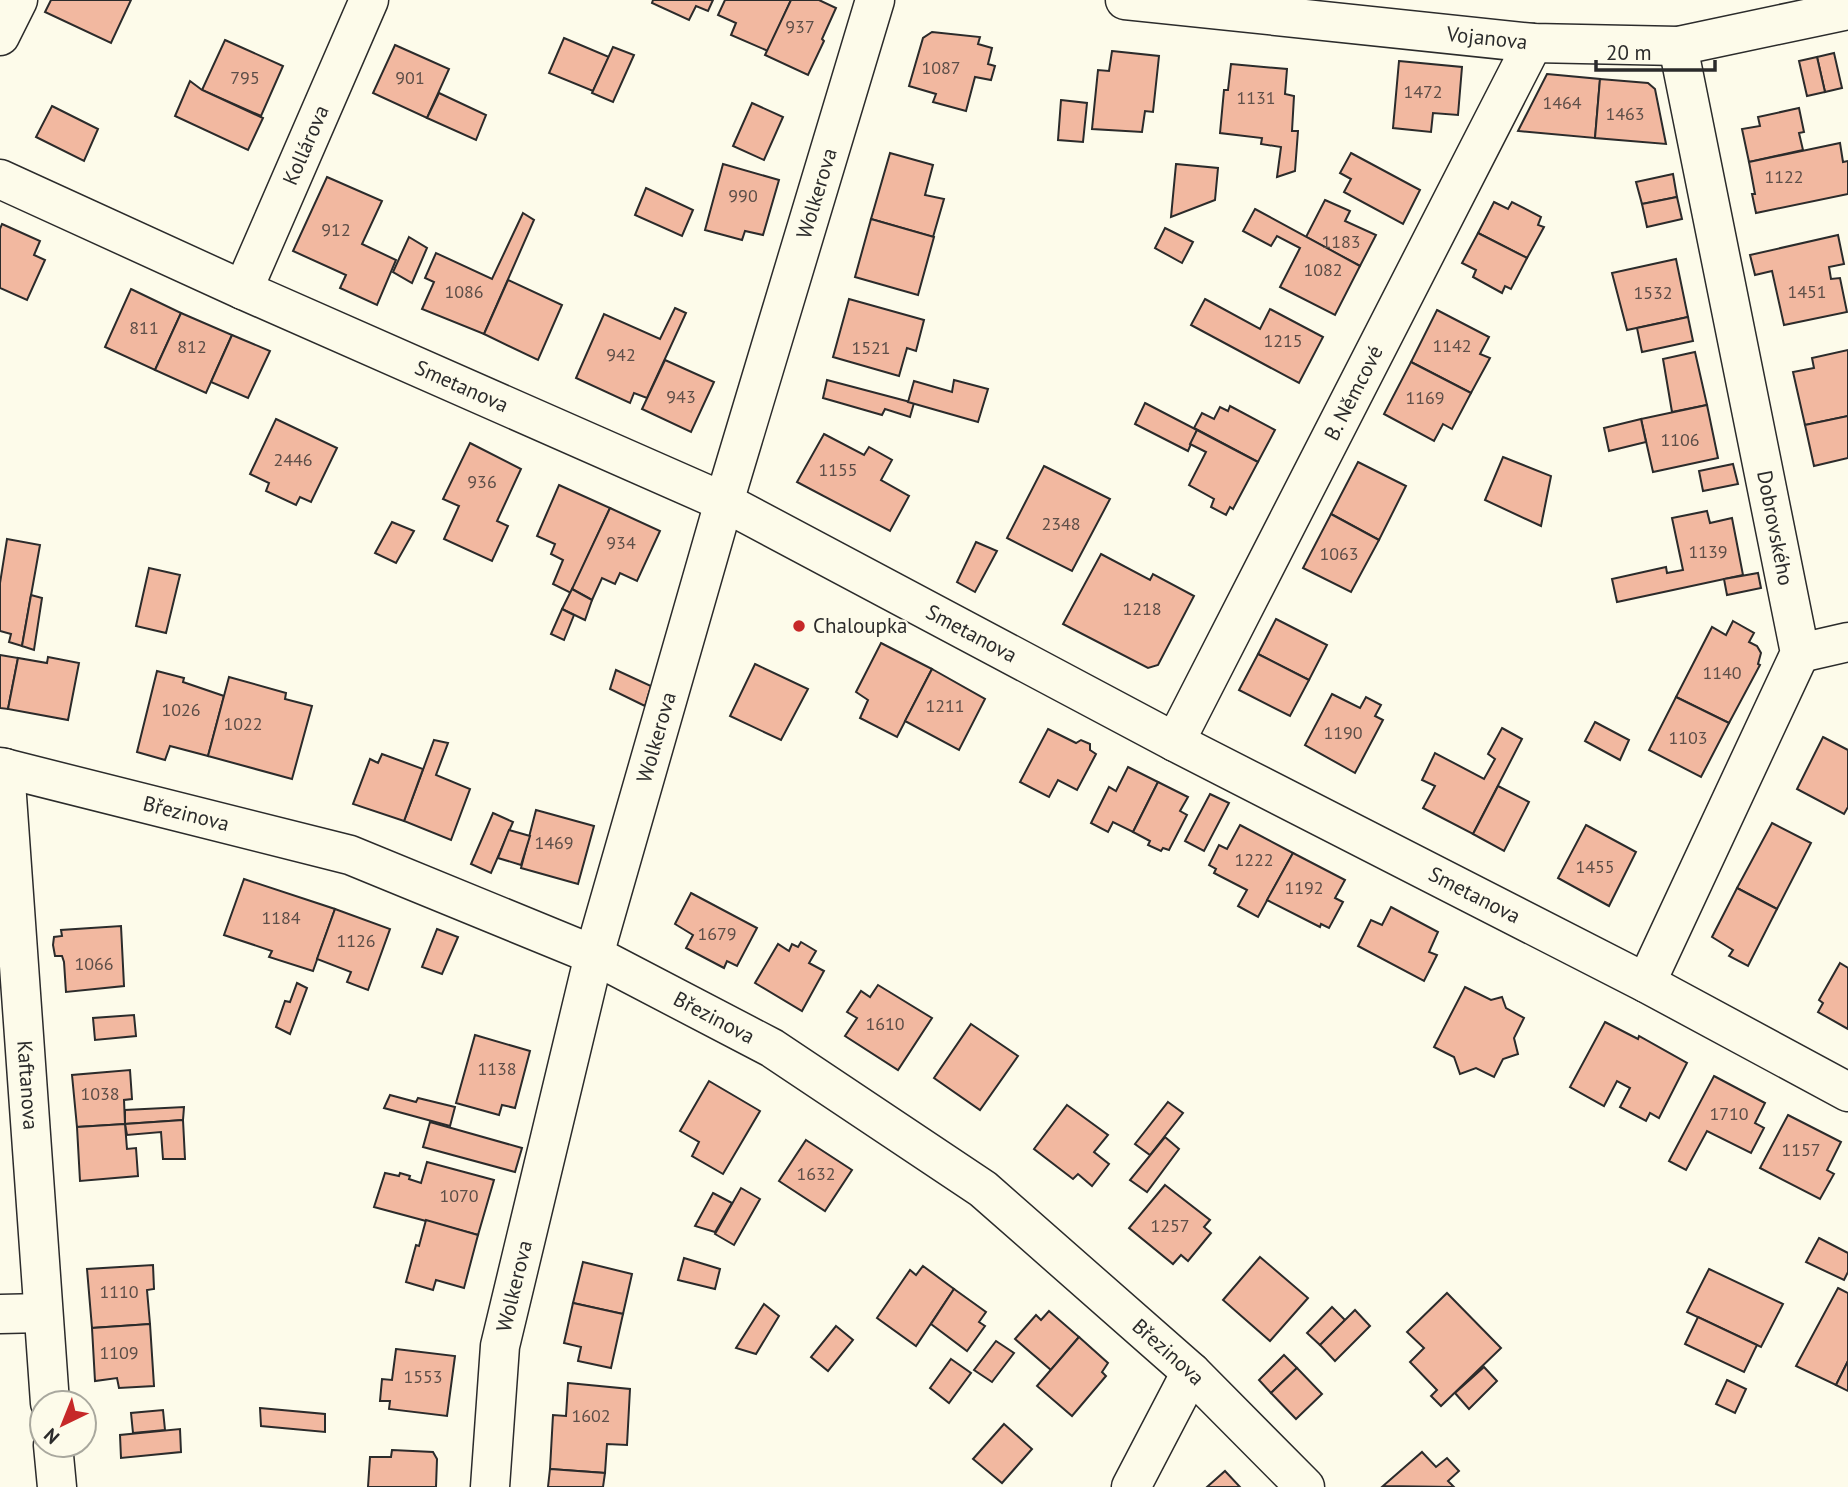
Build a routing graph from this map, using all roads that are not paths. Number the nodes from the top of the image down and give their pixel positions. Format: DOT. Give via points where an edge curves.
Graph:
graph roads {
  1 [pos="18,0"];
  2 [pos="369,0"];
  3 [pos="875,0"];
  4 [pos="1125,0"];
  5 [pos="1848,10"];
  6 [pos="0,37"];
  7 [pos="1533,43"];
  8 [pos="1678,46"];
  9 [pos="0,179"];
  10 [pos="243,290"];
  11 [pos="724,502"];
  12 [pos="1848,642"];
  13 [pos="1800,653"];
  14 [pos="1175,742"];
  15 [pos="3,768"];
  16 [pos="594,955"];
  17 [pos="1646,983"];
  18 [pos="1848,1091"];
  19 [pos="43,1313"];
  20 [pos="0,1314"];
  21 [pos="1191,1372"];
  22 [pos="49,1389"];
  23 [pos="55,1459"];
  24 [pos="57,1487"];
  25 [pos="490,1487"];
  26 [pos="1131,1487"];
  27 [pos="1305,1487"];
  1 -- 6 [label="street"];
  2 -- 10 [label="street, Kollárova"];
  3 -- 11 [label="street, Wolkerova"];
  4 -- 7 [label="street, Vojanova"];
  5 -- 8 [label="street, Vojanova"];
  7 -- 8 [label="street, Vojanova"];
  7 -- 14 [label="street, B. Němcové"];
  8 -- 13 [label="street, Dobrovského"];
  9 -- 10 [label="street, Smetanova"];
  10 -- 11 [label="street, Smetanova"];
  11 -- 14 [label="street, Smetanova"];
  11 -- 16 [label="street, Wolkerova"];
  12 -- 13 [label="street"];
  13 -- 17 [label="street"];
  14 -- 17 [label="street, Smetanova"];
  15 -- 16 [label="street, Březinova" via="350,855"];
  15 -- 19 [label="street, Kaftanova"];
  16 -- 21 [label="street, Březinova" via="772,1048 983,1189"];
  16 -- 25 [label="street, Wolkerova" via="500,1346"];
  17 -- 18 [label="street, Smetanova"];
  19 -- 20 [label="street"];
  19 -- 22 [label="street, Kaftanova"];
  21 -- 26 [label="street"];
  21 -- 27 [label="street, Březinova"];
  23 -- 24 [label="street"];
}
